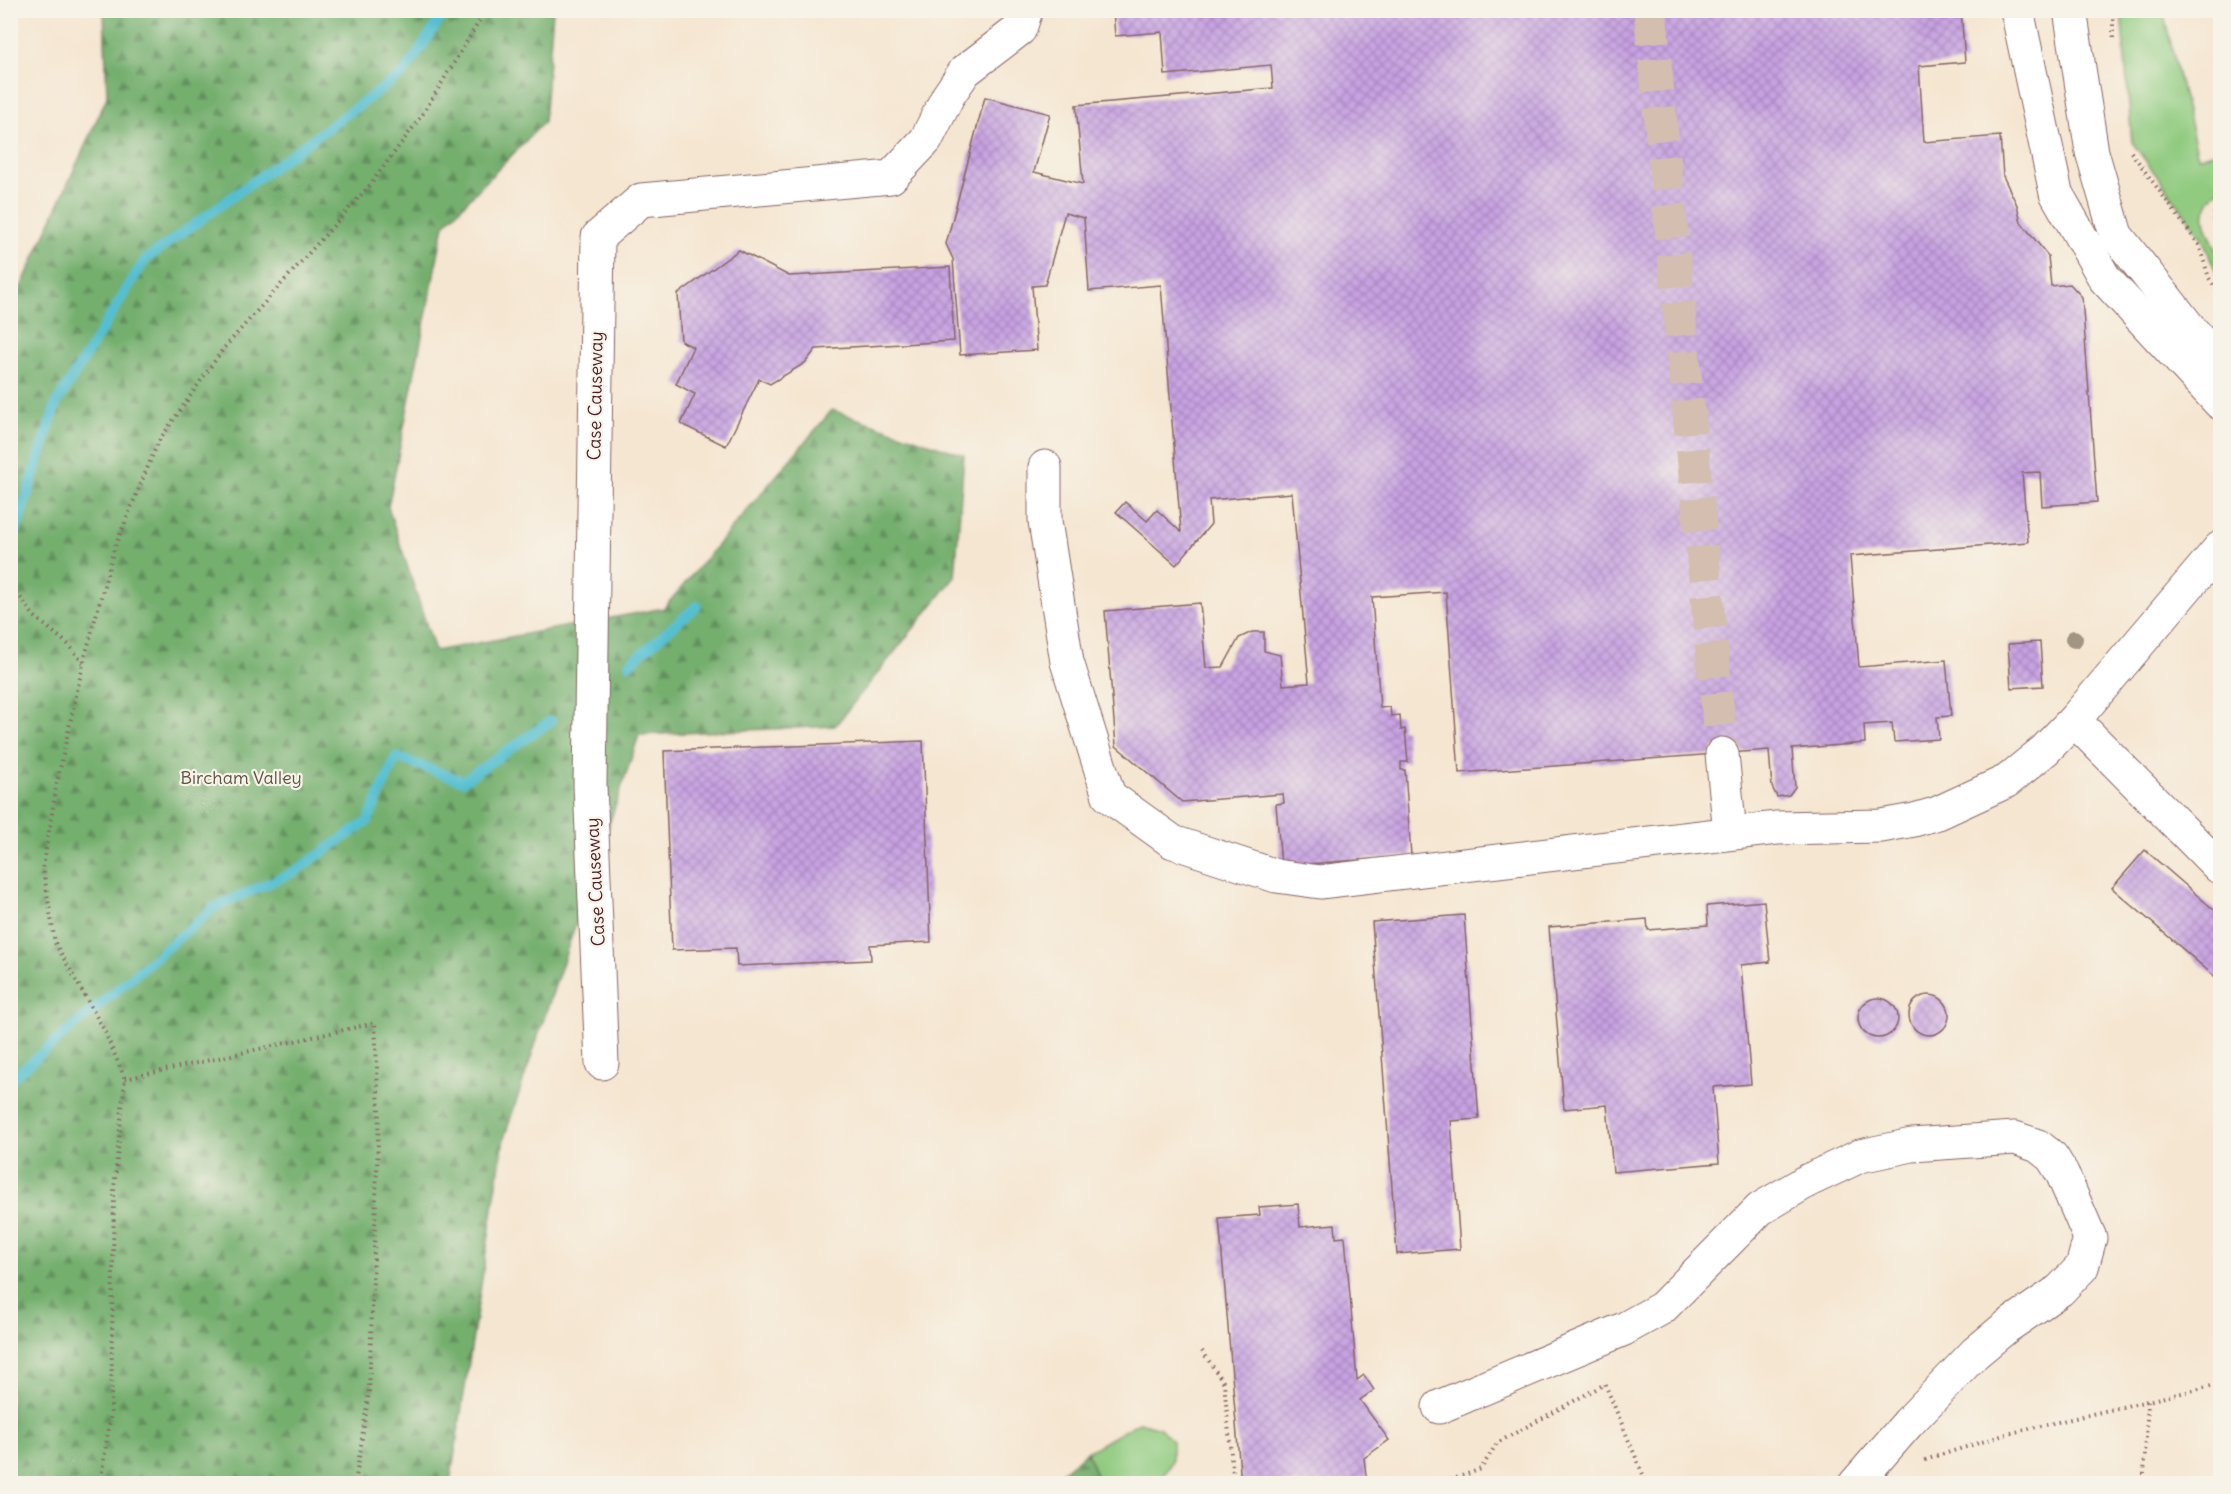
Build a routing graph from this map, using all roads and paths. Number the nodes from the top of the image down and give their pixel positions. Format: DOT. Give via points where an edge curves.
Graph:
graph roads {
  1 [pos="486,10"];
  2 [pos="2017,10"];
  3 [pos="2070,10"];
  4 [pos="2113,10"];
  5 [pos="1023,20"];
  6 [pos="2113,44"];
  7 [pos="2124,143"];
  8 [pos="2220,196"];
  9 [pos="2220,241"];
  10 [pos="2220,296"];
  11 [pos="2220,361"];
  12 [pos="2220,403"];
  13 [pos="1045,467"];
  14 [pos="2220,548"];
  15 [pos="10,583"];
  16 [pos="83,664"];
  17 [pos="2074,720"];
  18 [pos="1722,754"];
  19 [pos="1730,833"];
  20 [pos="2219,867"];
  21 [pos="602,1063"];
  22 [pos="125,1079"];
  23 [pos="1202,1351"];
  24 [pos="2220,1384"];
  25 [pos="2148,1401"];
  26 [pos="1439,1407"];
  27 [pos="1877,1457"];
  28 [pos="100,1484"];
  29 [pos="355,1484"];
  30 [pos="1234,1484"];
  31 [pos="1409,1484"];
  32 [pos="1647,1484"];
  33 [pos="1855,1484"];
  34 [pos="2150,1484"];
  1 -- 16 [label="path" via="421,117 369,186 223,349 158,442 114,549"];
  2 -- 12 [label="street" via="2056,193 2105,279"];
  3 -- 11 [label="street" via="2092,152 2116,235"];
  4 -- 6 [label="path"];
  5 -- 21 [label="street, Case Causeway" via="965,71 926,140 891,177 641,200 598,237 590,785"];
  7 -- 10 [label="path" via="2199,245 2209,278"];
  8 -- 9 [label="path" via="2214,206"];
  13 -- 19 [label="street" via="1045,520 1067,662 1109,796 1173,842 1276,876 1320,882"];
  14 -- 17 [label="street"];
  15 -- 16 [label="path" via="34,616 69,645"];
  16 -- 22 [label="path" via="43,868 55,943 104,1030"];
  17 -- 19 [label="street" via="2007,781 1938,813 1881,826"];
  17 -- 20 [label="street"];
  18 -- 19 [label="street"];
  22 -- 28 [label="path" via="114,1189 111,1413"];
  22 -- 29 [label="path" via="375,1023 379,1113 369,1392"];
  23 -- 30 [label="path" via="1224,1383"];
  24 -- 25 [label="path"];
  25 -- 27 [label="path" via="2007,1434 1925,1460 1902,1473"];
  25 -- 34 [label="path" via="2145,1474"];
  26 -- 27 [label="street" via="1624,1329 1662,1308 1760,1209 1860,1156 1912,1145 2016,1138 2038,1146 2052,1156 2062,1173 2090,1238 2082,1267 2060,1290 1975,1353"];
  27 -- 33 [label="street"];
  31 -- 32 [label="path" via="1448,1481 1480,1469 1497,1443 1605,1384"];
}
